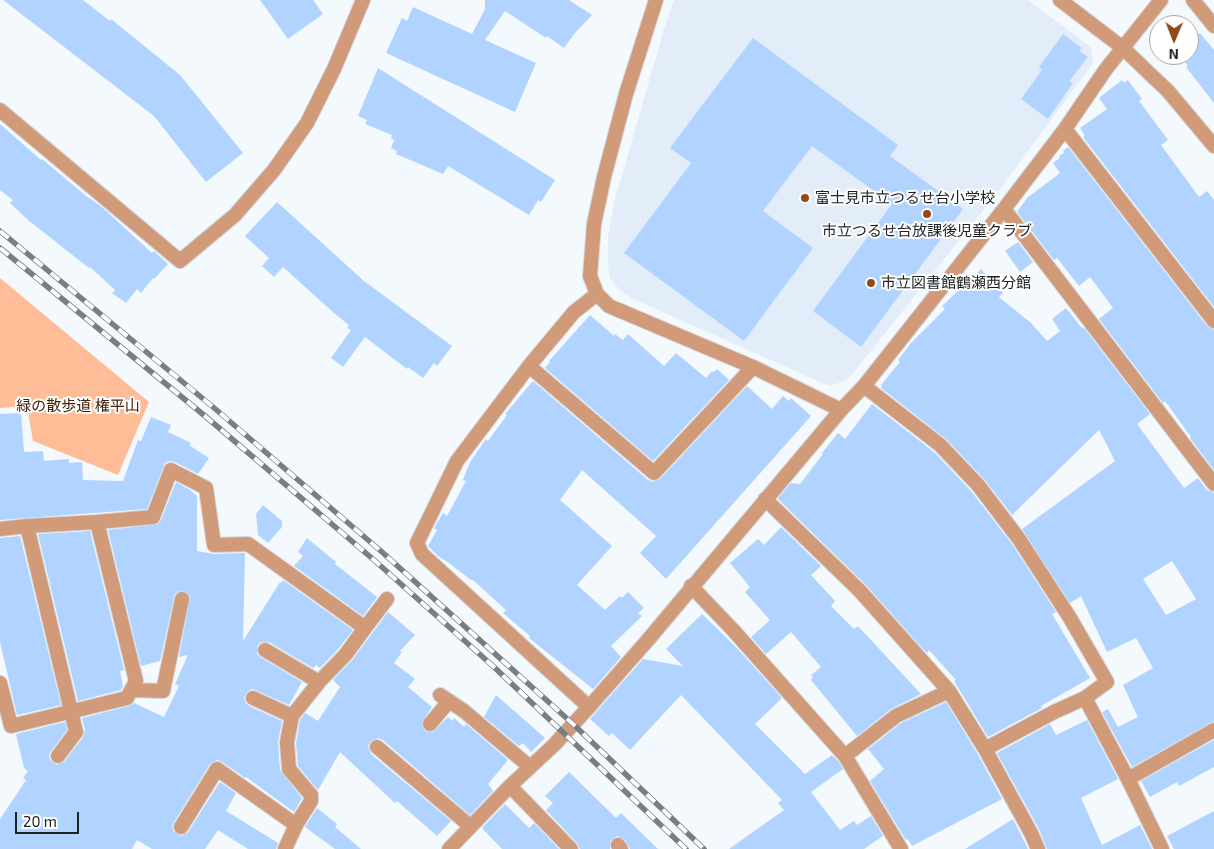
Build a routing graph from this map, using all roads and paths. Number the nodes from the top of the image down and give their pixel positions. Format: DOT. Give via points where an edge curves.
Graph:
graph roads {
  1 [pos="363,0"];
  2 [pos="656,0"];
  3 [pos="1060,0"];
  4 [pos="1161,0"];
  5 [pos="1192,0"];
  6 [pos="1214,26"];
  7 [pos="1123,48"];
  8 [pos="0,110"];
  9 [pos="1065,129"];
  10 [pos="1214,146"];
  11 [pos="1004,209"];
  12 [pos="597,294"];
  13 [pos="1213,319"];
  14 [pos="529,366"];
  15 [pos="753,367"];
  16 [pos="864,386"];
  17 [pos="841,410"];
  18 [pos="1214,484"];
  19 [pos="765,499"];
  20 [pos="97,522"];
  21 [pos="28,526"];
  22 [pos="0,529"];
  23 [pos="691,586"];
  24 [pos="182,599"];
  25 [pos="387,599"];
  26 [pos="365,628"];
  27 [pos="265,650"];
  28 [pos="319,682"];
  29 [pos="0,683"];
  30 [pos="131,690"];
  31 [pos="948,691"];
  32 [pos="253,698"];
  33 [pos="1085,698"];
  34 [pos="589,707"];
  35 [pos="72,712"];
  36 [pos="292,716"];
  37 [pos="430,724"];
  38 [pos="1214,730"];
  39 [pos="377,747"];
  40 [pos="985,749"];
  41 [pos="58,756"];
  42 [pos="845,756"];
  43 [pos="530,767"];
  44 [pos="1128,778"];
  45 [pos="510,786"];
  46 [pos="296,825"];
  47 [pos="470,826"];
  48 [pos="181,827"];
  49 [pos="285,849"];
  50 [pos="449,849"];
  51 [pos="571,849"];
  52 [pos="901,849"];
  53 [pos="1038,849"];
  54 [pos="1162,849"];
  1 -- 8 [label="street" via="307,123 274,170 235,216 180,262"];
  2 -- 12 [label="street" via="626,94 594,224 590,276"];
  3 -- 7 [label="street"];
  4 -- 7 [label="street"];
  5 -- 6 [label="street"];
  7 -- 9 [label="street"];
  7 -- 10 [label="street" via="1168,91"];
  9 -- 11 [label="street"];
  9 -- 13 [label="street"];
  11 -- 16 [label="street"];
  11 -- 18 [label="street"];
  12 -- 14 [label="street" via="574,312"];
  12 -- 15 [label="street" via="609,306"];
  14 -- 15 [label="street" via="654,473"];
  14 -- 34 [label="street" via="456,461 417,542 422,554"];
  15 -- 17 [label="street"];
  16 -- 17 [label="street"];
  16 -- 33 [label="street" via="940,445 978,485 1019,539 1107,682"];
  17 -- 19 [label="street"];
  19 -- 23 [label="street"];
  19 -- 31 [label="street" via="859,590"];
  20 -- 21 [label="street"];
  20 -- 26 [label="street" via="153,517 172,470 206,488 214,545 248,544"];
  20 -- 30 [label="street" via="136,681"];
  21 -- 22 [label="street"];
  21 -- 35 [label="street"];
  23 -- 34 [label="street"];
  23 -- 42 [label="street"];
  24 -- 30 [label="street" via="163,691"];
  25 -- 26 [label="street"];
  26 -- 28 [label="street"];
  27 -- 28 [label="street"];
  28 -- 36 [label="street"];
  29 -- 35 [label="street" via="11,726"];
  30 -- 35 [label="street" via="127,698"];
  31 -- 40 [label="street"];
  31 -- 42 [label="street" via="896,716"];
  32 -- 36 [label="street"];
  33 -- 40 [label="street"];
  33 -- 44 [label="street"];
  34 -- 43 [label="street"];
  35 -- 41 [label="street" via="76,732"];
  36 -- 46 [label="street" via="287,742 289,769 310,795 311,801"];
  37 -- 43 [label="street" via="444,698 464,710"];
  38 -- 44 [label="street"];
  39 -- 47 [label="street"];
  40 -- 53 [label="street"];
  42 -- 52 [label="street"];
  43 -- 45 [label="street"];
  44 -- 54 [label="street"];
  45 -- 47 [label="street"];
  45 -- 51 [label="street"];
  46 -- 48 [label="street" via="217,769"];
  46 -- 49 [label="street"];
  47 -- 50 [label="street"];
}
